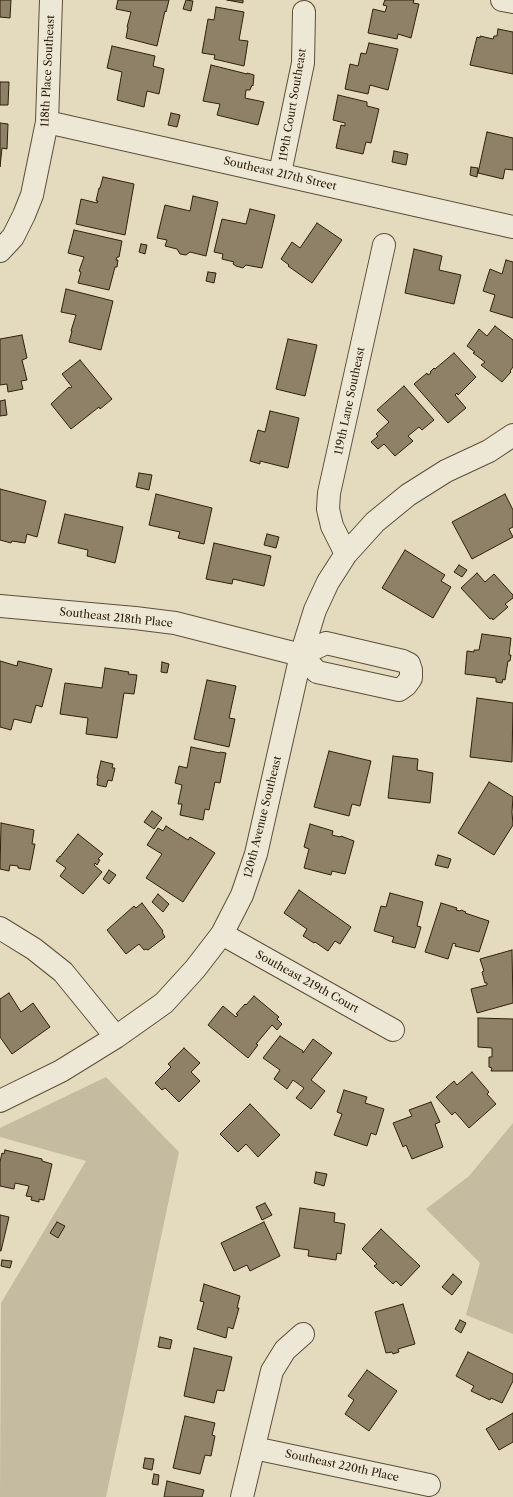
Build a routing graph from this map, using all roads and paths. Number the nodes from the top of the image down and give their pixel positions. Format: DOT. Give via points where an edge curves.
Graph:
graph roads {
  1 [pos="51,0"];
  2 [pos="502,0"];
  3 [pos="513,2"];
  4 [pos="304,12"];
  5 [pos="47,122"];
  6 [pos="280,173"];
  7 [pos="513,227"];
  8 [pos="384,245"];
  9 [pos="0,251"];
  10 [pos="513,436"];
  11 [pos="346,554"];
  12 [pos="0,606"];
  13 [pos="301,655"];
  14 [pos="0,928"];
  15 [pos="222,934"];
  16 [pos="393,1030"];
  17 [pos="116,1037"];
  18 [pos="0,1100"];
  19 [pos="303,1334"];
  20 [pos="254,1448"];
  21 [pos="429,1484"];
  22 [pos="242,1497"];
  1 -- 5 [label="street, 118th Place Southeast"];
  2 -- 3 [label="street"];
  4 -- 6 [label="street, 119th Court Southeast" via="303,63"];
  5 -- 6 [label="street, Southeast 217th Street"];
  5 -- 9 [label="street, 118th Place Southeast" via="29,202 13,237"];
  6 -- 7 [label="street, Southeast 217th Street"];
  8 -- 11 [label="street, 119th Lane Southeast" via="329,493 328,510 332,526"];
  10 -- 11 [label="street, 120th Avenue Southeast" via="489,451 446,471 408,495 374,522"];
  11 -- 13 [label="street, 120th Avenue Southeast" via="328,582 315,610"];
  12 -- 13 [label="street, Southeast 218th Place" via="175,624"];
  13 -- 15 [label="street, 120th Avenue Southeast" via="256,854 242,895"];
  14 -- 17 [label="street" via="34,949 63,972"];
  15 -- 16 [label="street, Southeast 219th Court"];
  15 -- 17 [label="street, 120th Avenue Southeast" via="164,1003"];
  17 -- 18 [label="street, 120th Avenue Southeast" via="61,1070"];
  19 -- 20 [label="street" via="285,1350 272,1371"];
  20 -- 21 [label="street, Southeast 220th Place"];
  20 -- 22 [label="street"];
}
